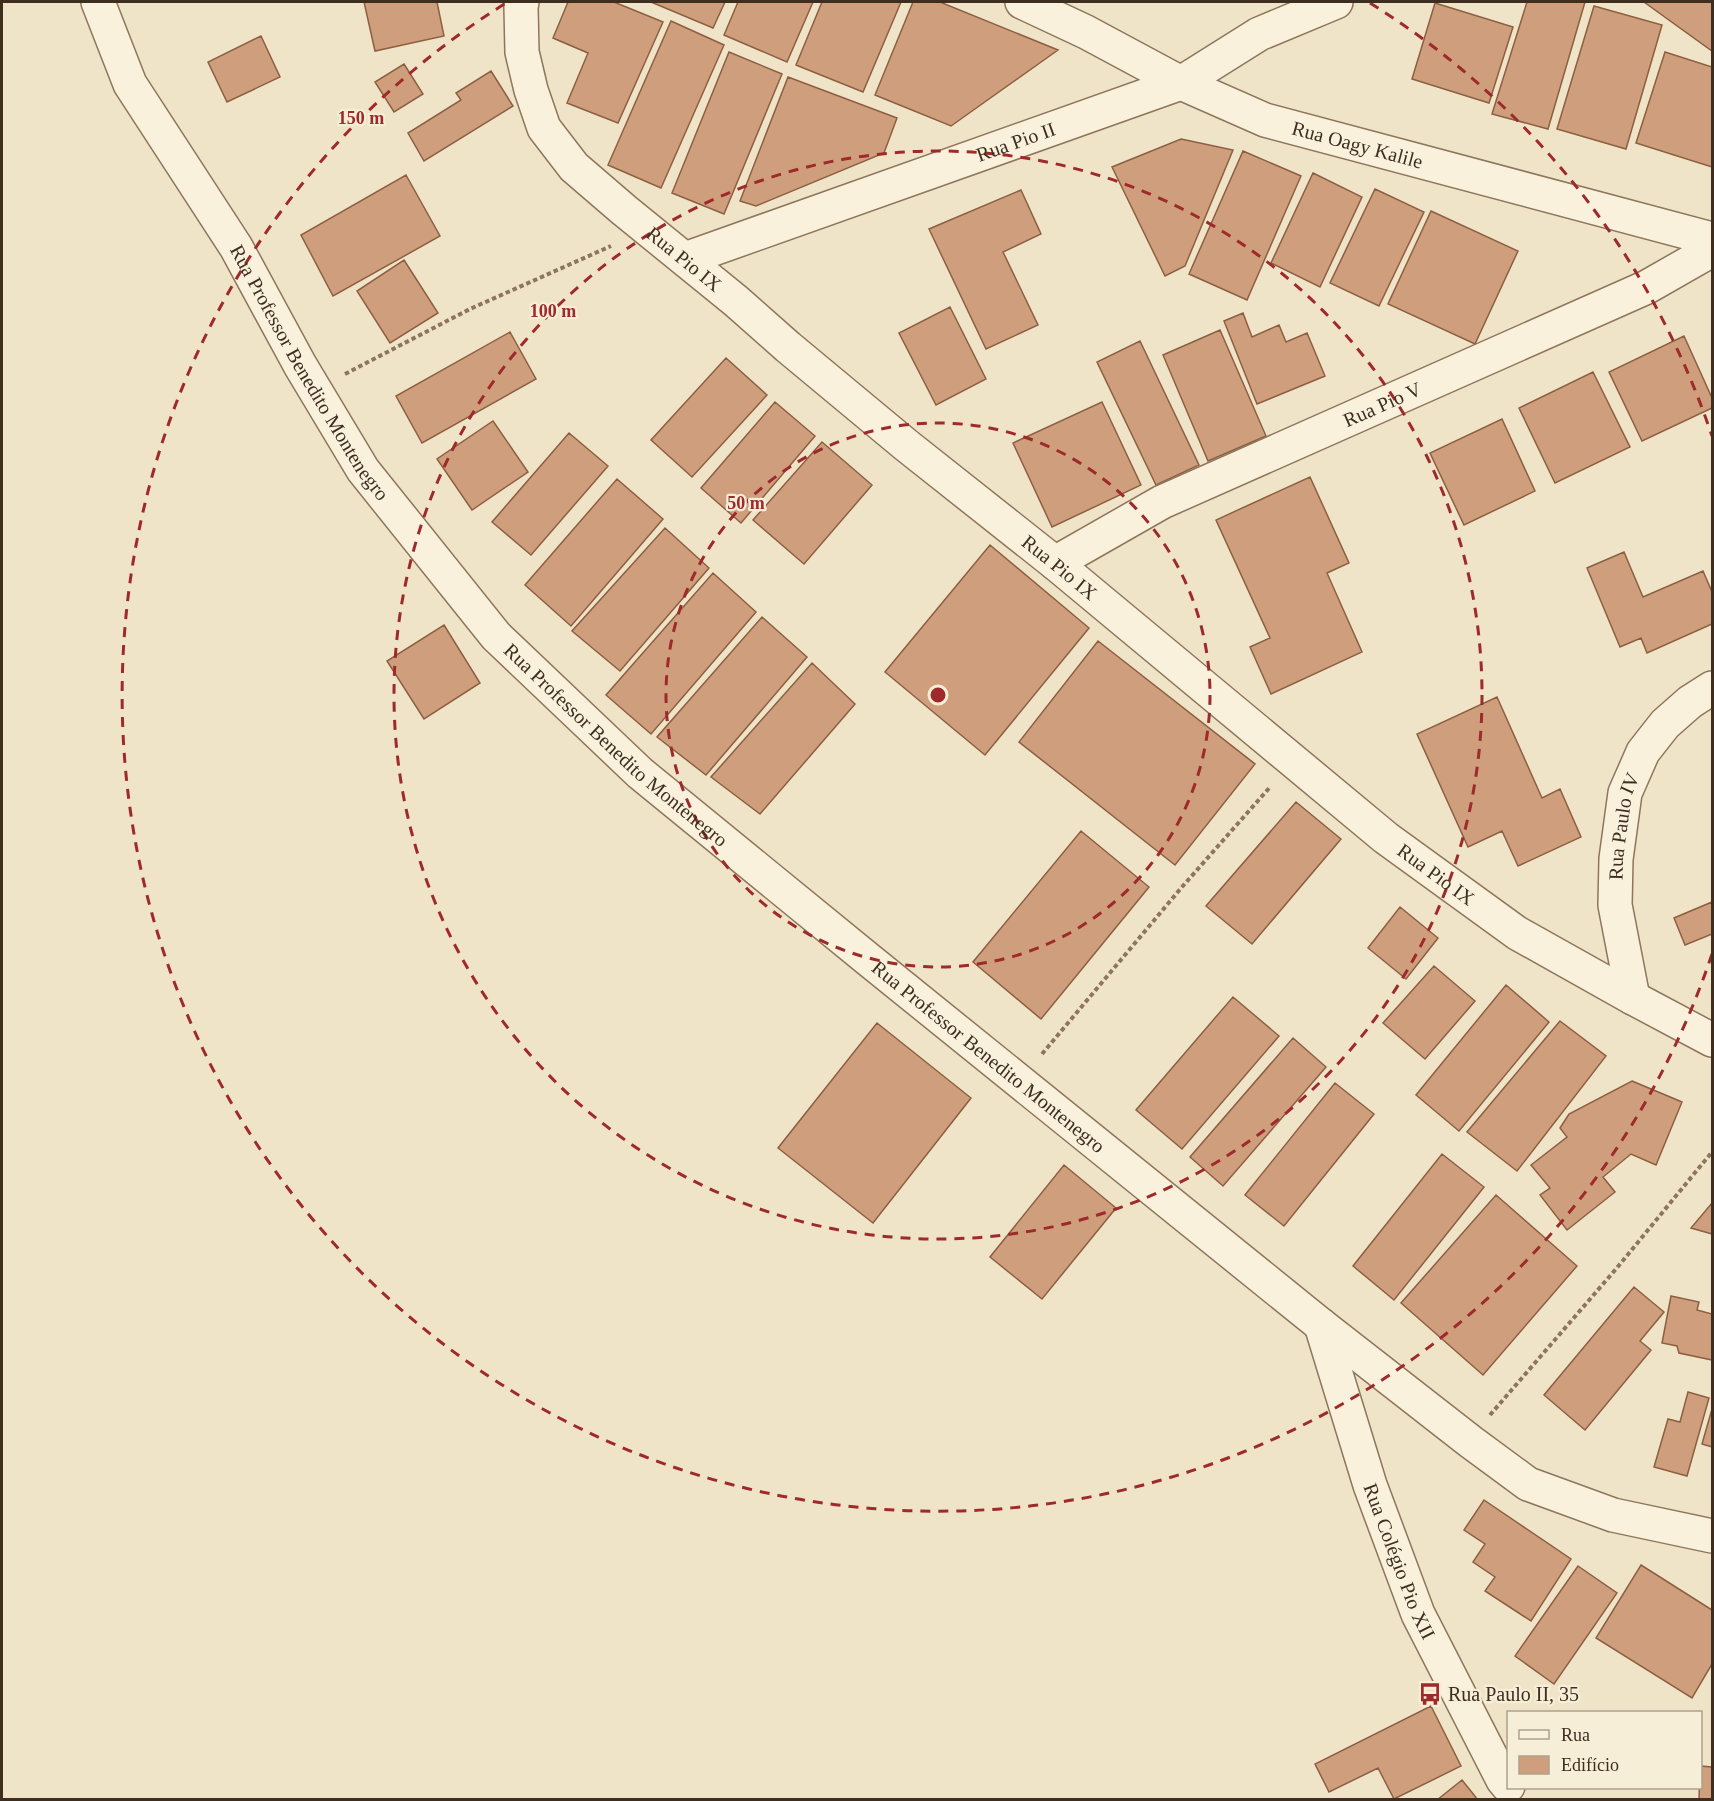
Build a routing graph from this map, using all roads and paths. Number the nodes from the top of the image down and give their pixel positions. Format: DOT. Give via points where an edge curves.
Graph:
graph roads {
  1 [pos="98,2"];
  2 [pos="522,2"];
  3 [pos="1022,2"];
  4 [pos="1336,2"];
  5 [pos="1181,82"];
  6 [pos="647,229"];
  7 [pos="1713,239"];
  8 [pos="1713,250"];
  9 [pos="685,259"];
  10 [pos="315,390"];
  11 [pos="1055,563"];
  12 [pos="1713,688"];
  13 [pos="1294,762"];
  14 [pos="1633,998"];
  15 [pos="1713,1040"];
  16 [pos="1020,1082"];
  17 [pos="1713,1152"];
  18 [pos="1320,1325"];
  19 [pos="1471,1442"];
  20 [pos="1713,1536"];
  21 [pos="1507,1785"];
  22 [pos="1511,1789"];
  23 [pos="1522,1800"];
  1 -- 10 [label="street, Rua Professor Benedito Montenegro" via="130,84 236,247"];
  2 -- 6 [label="street, Rua Pio IX" via="522,52 544,128 574,167"];
  3 -- 5 [label="street, Rua Oagy Kalile"];
  4 -- 5 [label="street, Rua Pio II" via="1259,34"];
  5 -- 7 [label="street, Rua Oagy Kalile" via="1265,120"];
  5 -- 9 [label="street, Rua Pio II"];
  6 -- 9 [label="street, Rua Pio IX"];
  6 -- 10 [label="path" via="470,309"];
  8 -- 11 [label="street, Rua Pio V" via="1647,287 1162,502"];
  9 -- 11 [label="street, Rua Pio IX" via="897,438"];
  10 -- 16 [label="street, Rua Professor Benedito Montenegro" via="363,470 495,636 640,773"];
  11 -- 13 [label="street, Rua Pio IX"];
  12 -- 14 [label="street, Rua Paulo IV" via="1665,724 1643,752 1624,793 1616,859 1616,905"];
  13 -- 14 [label="street, Rua Pio IX" via="1386,838 1517,933"];
  13 -- 16 [label="path" via="1182,887"];
  14 -- 15 [label="street, Rua Pio IX"];
  16 -- 18 [label="street, Rua Professor Benedito Montenegro"];
  17 -- 19 [label="path" via="1494,1409"];
  18 -- 19 [label="street, Rua Professor Benedito Montenegro"];
  18 -- 21 [label="street, Rua Colégio Pio XII" via="1370,1485 1418,1614"];
  19 -- 20 [label="street, Rua Professor Benedito Montenegro" via="1528,1484 1613,1515"];
  22 -- 23 [label="street, Rua Colégio Pio XII"];
}
